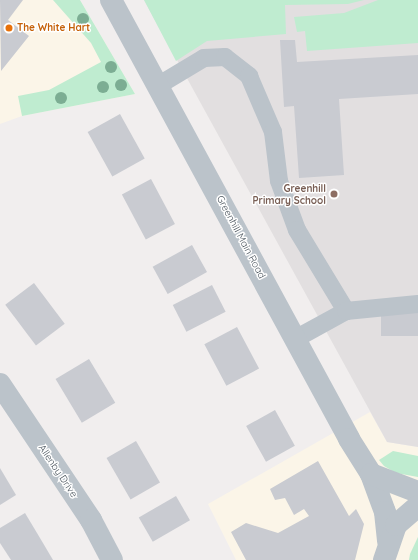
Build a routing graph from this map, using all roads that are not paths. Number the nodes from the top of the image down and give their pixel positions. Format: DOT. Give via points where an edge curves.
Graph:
graph roads {
  1 [pos="111,0"];
  2 [pos="159,85"];
  3 [pos="418,304"];
  4 [pos="346,311"];
  5 [pos="295,339"];
  6 [pos="0,384"];
  7 [pos="371,474"];
  8 [pos="418,492"];
  9 [pos="418,506"];
  10 [pos="386,551"];
  11 [pos="112,560"];
  1 -- 2 [label="street, Greenhill Main Road"];
  2 -- 4 [label="lane" via="204,58 225,57 249,76 273,132 279,181 297,230"];
  2 -- 5 [label="street, Greenhill Main Road"];
  3 -- 4 [label="lane"];
  4 -- 5 [label="lane"];
  5 -- 7 [label="street, Greenhill Main Road"];
  6 -- 11 [label="street, Allenby Drive" via="90,520"];
  7 -- 8 [label="street"];
  7 -- 10 [label="street, Greenhill Main Road" via="385,512"];
  9 -- 10 [label="street" via="396,525"];
}
